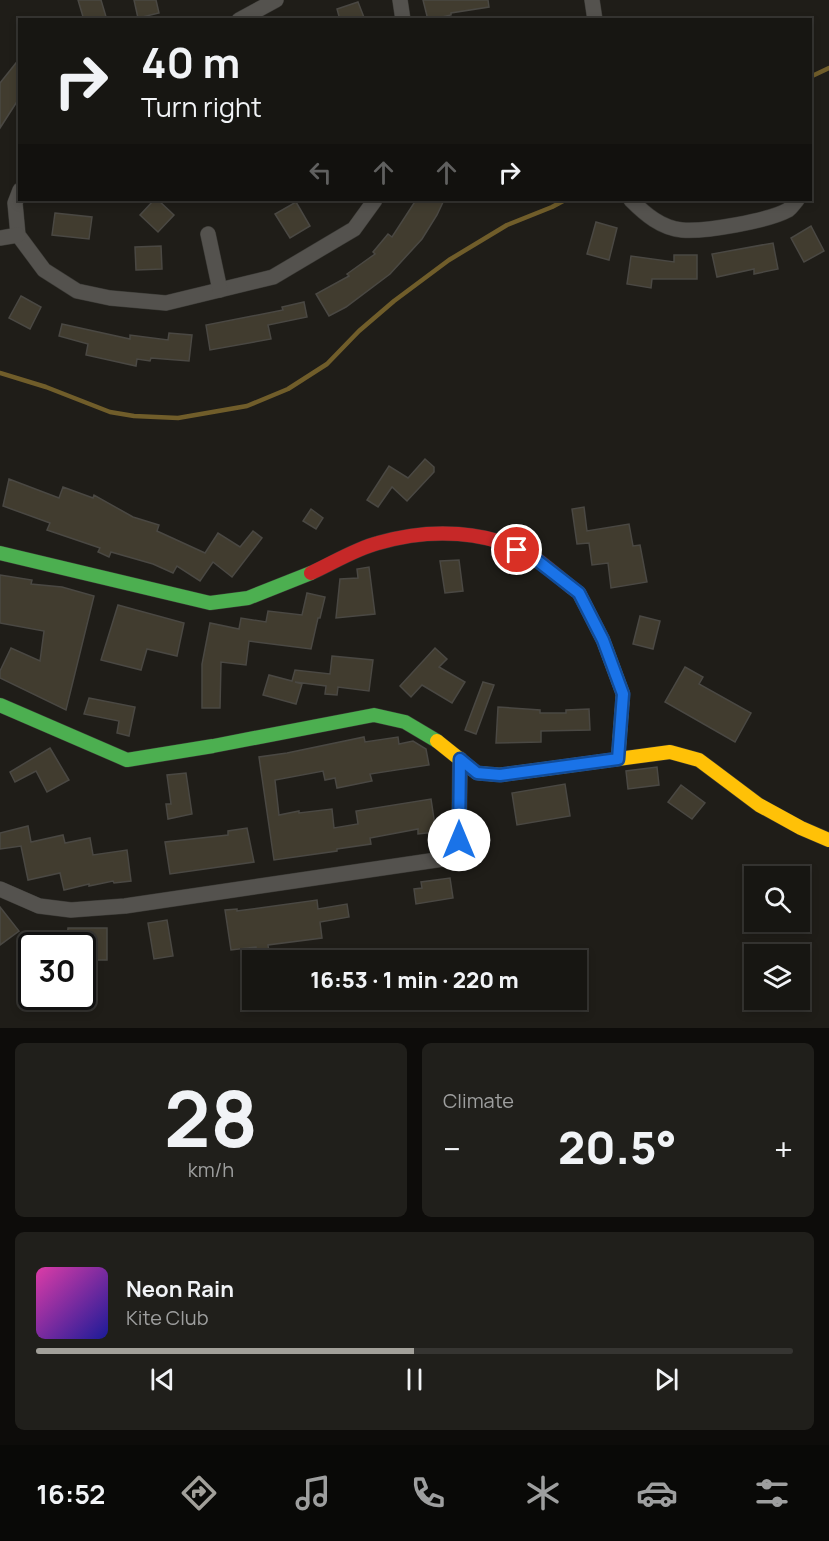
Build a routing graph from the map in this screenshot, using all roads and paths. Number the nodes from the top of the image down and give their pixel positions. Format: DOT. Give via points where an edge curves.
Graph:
graph roads {
  1 [pos="276,0"];
  2 [pos="400,0"];
  3 [pos="592,0"];
  4 [pos="243,18"];
  5 [pos="403,18"];
  6 [pos="595,18"];
  7 [pos="18,195"];
  8 [pos="374,201"];
  9 [pos="632,201"];
  10 [pos="796,201"];
  11 [pos="208,234"];
  12 [pos="18,235"];
  13 [pos="0,238"];
  14 [pos="220,290"];
  15 [pos="0,553"];
  16 [pos="0,705"];
  17 [pos="460,759"];
  18 [pos="618,759"];
  19 [pos="829,840"];
  20 [pos="0,889"];
  1 -- 4 [label="street"];
  2 -- 5 [label="street"];
  3 -- 6 [label="street"];
  7 -- 12 [label="street"];
  8 -- 14 [label="street" via="354,229 306,259 273,277"];
  9 -- 10 [label="street" via="649,218 681,230 764,219 790,209"];
  11 -- 14 [label="street"];
  12 -- 13 [label="street"];
  12 -- 14 [label="street" via="44,270 77,291 166,303"];
  15 -- 18 [label="street" via="210,603 248,598 377,543 415,535 460,533 501,542 534,558 579,593 603,640 623,694"];
  16 -- 17 [label="street" via="127,760 374,715 405,722"];
  17 -- 18 [label="street" via="477,773 500,775"];
  17 -- 20 [label="street" via="459,840 450,858 125,906 71,910 39,906"];
  18 -- 19 [label="street" via="670,752 699,760 759,805"];
}
